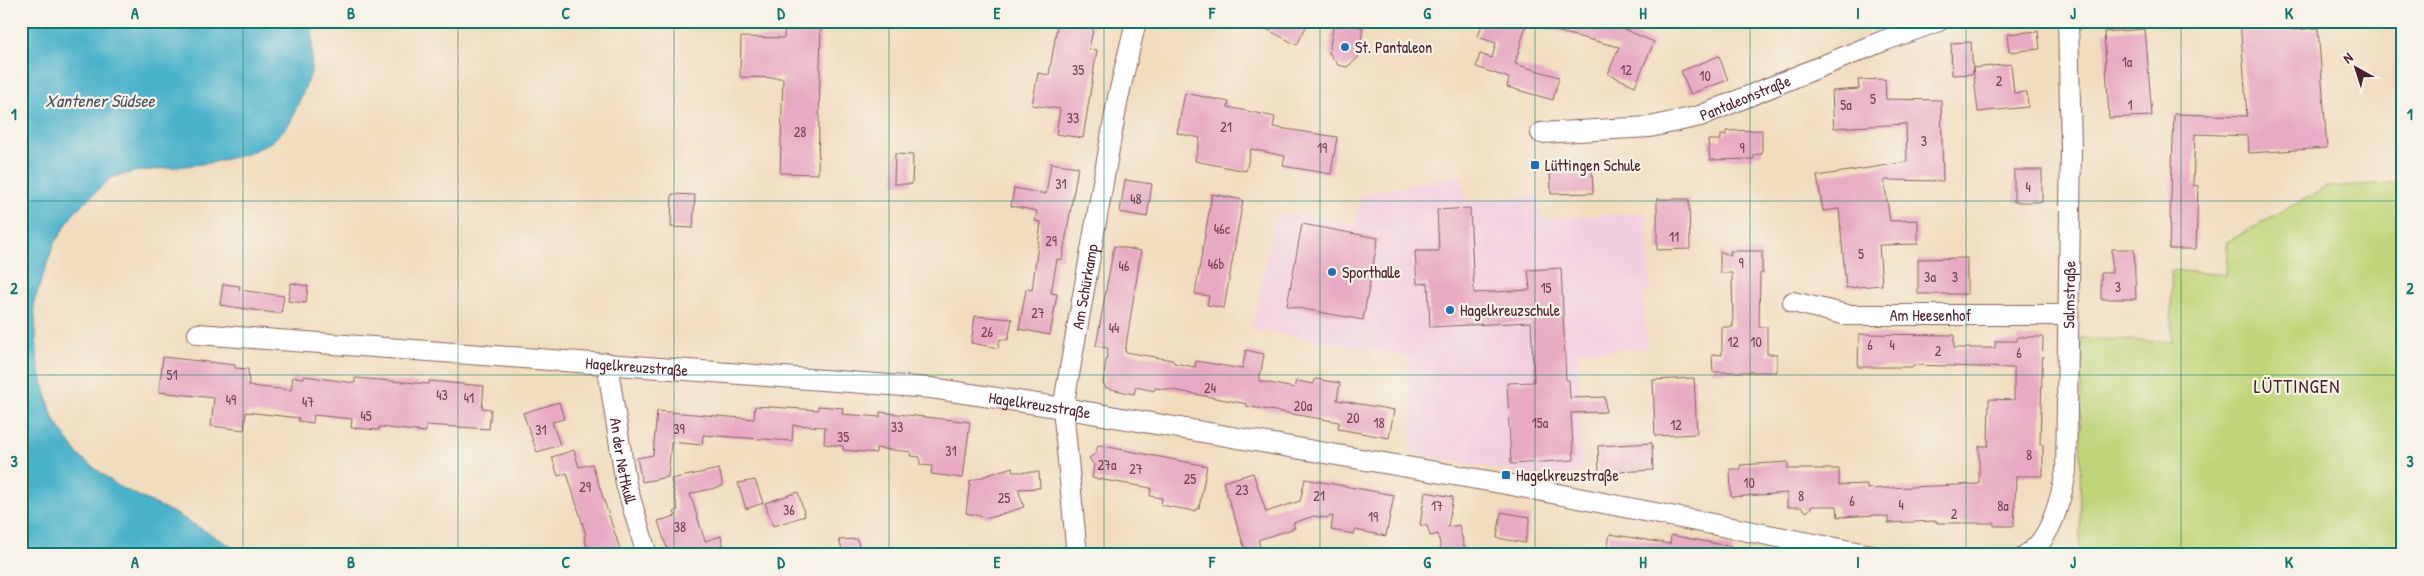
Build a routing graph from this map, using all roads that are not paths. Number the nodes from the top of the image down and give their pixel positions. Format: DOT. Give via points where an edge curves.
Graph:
graph roads {
  1 [pos="1136,21"];
  2 [pos="1939,21"];
  3 [pos="2068,21"];
  4 [pos="1541,133"];
  5 [pos="1793,302"];
  6 [pos="2068,315"];
  7 [pos="198,334"];
  8 [pos="607,363"];
  9 [pos="1063,408"];
  10 [pos="2029,554"];
  11 [pos="647,555"];
  12 [pos="1077,555"];
  13 [pos="1871,555"];
  1 -- 9 [label="street, Am Schürkamp" via="1118,98"];
  2 -- 4 [label="street, Pantaleonstraße" via="1700,116 1650,127"];
  3 -- 6 [label="street, Salmstraße" via="2071,147"];
  5 -- 6 [label="street, Am Heesenhof" via="1847,316"];
  6 -- 10 [label="street, Salmstraße" via="2066,472 2060,503 2048,530"];
  7 -- 8 [label="street, Hagelkreuzstraße"];
  8 -- 9 [label="street, Hagelkreuzstraße" via="931,388"];
  8 -- 11 [label="street, An der Nettkull" via="626,484"];
  9 -- 12 [label="street, Am Schürkamp"];
  9 -- 13 [label="street, Hagelkreuzstraße" via="1506,484"];
}
